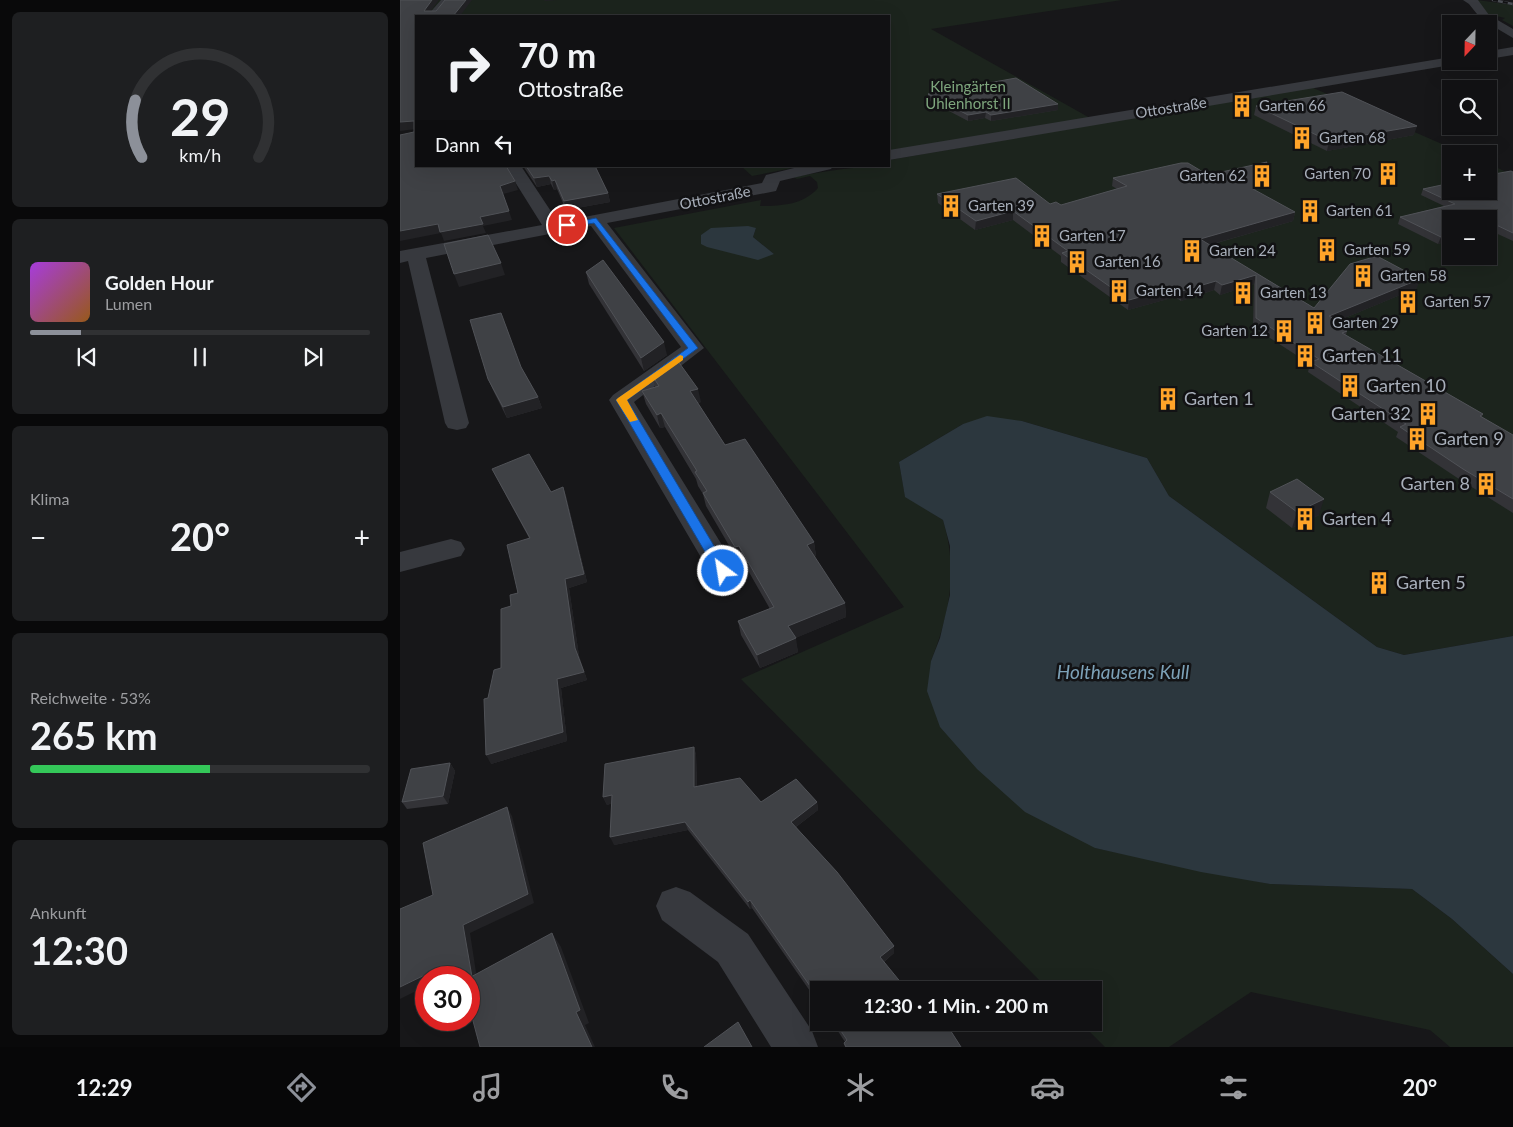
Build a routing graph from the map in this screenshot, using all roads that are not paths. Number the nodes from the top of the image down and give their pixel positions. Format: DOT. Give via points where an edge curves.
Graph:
graph roads {
  1 [pos="447,0"];
  2 [pos="1468,0"];
  3 [pos="432,14"];
  4 [pos="1513,34"];
  5 [pos="1513,51"];
  6 [pos="1498,54"];
  7 [pos="1442,63"];
  8 [pos="890,155"];
  9 [pos="513,167"];
  10 [pos="821,167"];
  11 [pos="596,220"];
  12 [pos="553,228"];
  13 [pos="408,255"];
  14 [pos="456,423"];
  15 [pos="451,548"];
  16 [pos="400,562"];
  17 [pos="723,571"];
  18 [pos="676,906"];
  19 [pos="796,1047"];
  1 -- 3 [label="street"];
  2 -- 4 [label="street" via="1473,1 1485,17"];
  5 -- 6 [label="street"];
  7 -- 8 [label="street, Ottostraße"];
  9 -- 12 [label="street"];
  10 -- 11 [label="street, Ottostraße" via="772,178 770,187"];
  11 -- 12 [label="street, Ottostraße"];
  11 -- 17 [label="street" via="693,348 621,400"];
  12 -- 13 [label="street, Ottostraße"];
  13 -- 14 [label="street, Ottostraße"];
  15 -- 16 [label="street"];
  18 -- 19 [label="street" via="734,948"];
}
